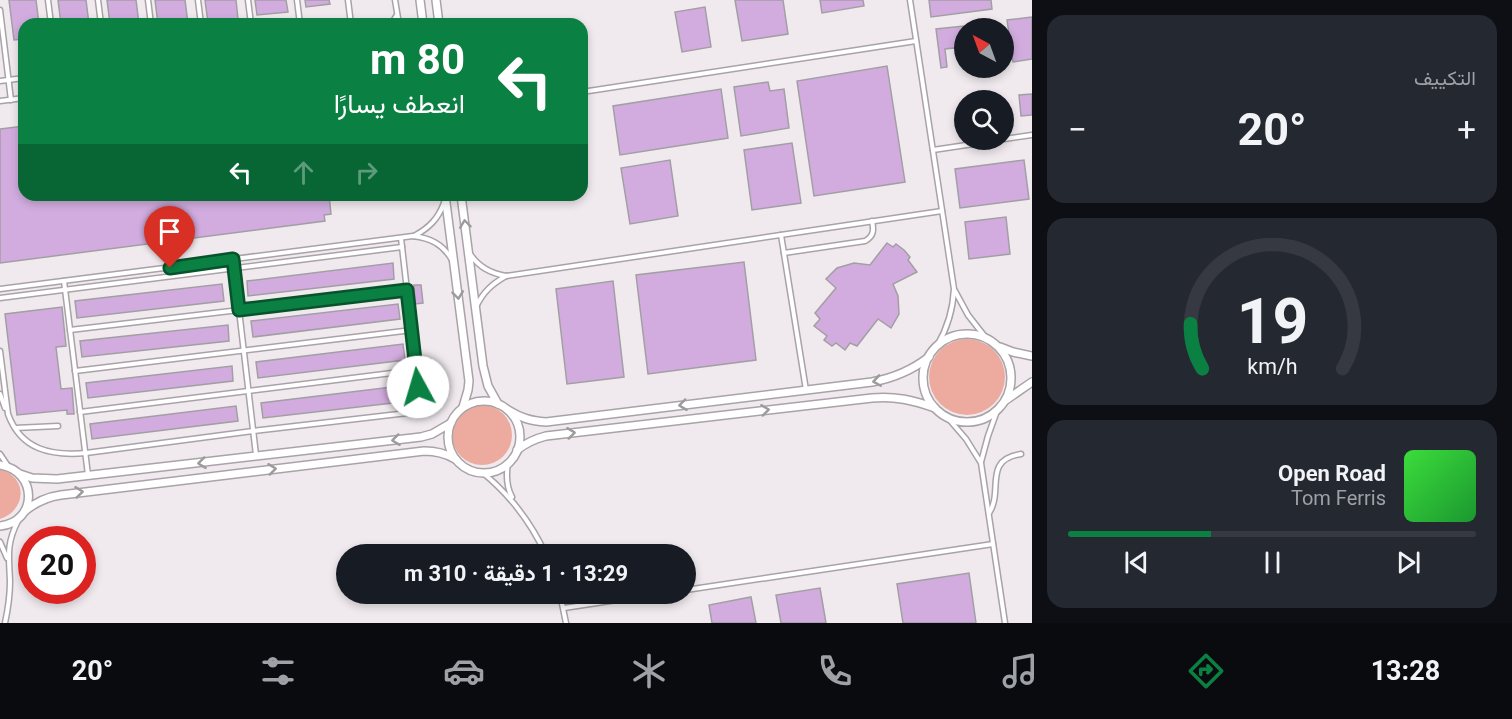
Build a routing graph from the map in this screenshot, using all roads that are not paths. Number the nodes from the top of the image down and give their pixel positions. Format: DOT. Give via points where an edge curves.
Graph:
graph roads {
  1 [pos="48,0"];
  2 [pos="98,0"];
  3 [pos="148,0"];
  4 [pos="198,0"];
  5 [pos="248,0"];
  6 [pos="297,0"];
  7 [pos="348,0"];
  8 [pos="395,0"];
  9 [pos="420,0"];
  10 [pos="436,0"];
  11 [pos="910,0"];
  12 [pos="0,10"];
  13 [pos="397,15"];
  14 [pos="50,18"];
  15 [pos="100,18"];
  16 [pos="150,18"];
  17 [pos="200,18"];
  18 [pos="250,18"];
  19 [pos="299,18"];
  20 [pos="350,18"];
  21 [pos="395,18"];
  22 [pos="398,18"];
  23 [pos="422,18"];
  24 [pos="438,18"];
  25 [pos="916,40"];
  26 [pos="18,79"];
  27 [pos="9,80"];
  28 [pos="0,81"];
  29 [pos="588,91"];
  30 [pos="18,99"];
  31 [pos="11,100"];
  32 [pos="0,101"];
  33 [pos="1032,135"];
  34 [pos="1014,137"];
  35 [pos="954,147"];
  36 [pos="933,150"];
  37 [pos="444,201"];
  38 [pos="446,201"];
  39 [pos="462,201"];
  40 [pos="942,211"];
  41 [pos="872,221"];
  42 [pos="781,235"];
  43 [pos="413,236"];
  44 [pos="401,238"];
  45 [pos="402,247"];
  46 [pos="468,251"];
  47 [pos="784,253"];
  48 [pos="233,259"];
  49 [pos="454,264"];
  50 [pos="234,268"];
  51 [pos="506,276"];
  52 [pos="64,281"];
  53 [pos="954,289"];
  54 [pos="0,290"];
  55 [pos="65,290"];
  56 [pos="407,290"];
  57 [pos="0,298"];
  58 [pos="476,309"];
  59 [pos="239,310"];
  60 [pos="70,330"];
  61 [pos="412,330"];
  62 [pos="986,338"];
  63 [pos="938,346"];
  64 [pos="999,347"];
  65 [pos="0,351"];
  66 [pos="244,351"];
  67 [pos="1032,356"];
  68 [pos="929,357"];
  69 [pos="416,370"];
  70 [pos="75,371"];
  71 [pos="1032,382"];
  72 [pos="806,390"];
  73 [pos="249,391"];
  74 [pos="0,394"];
  75 [pos="1006,400"];
  76 [pos="498,404"];
  77 [pos="463,407"];
  78 [pos="935,408"];
  79 [pos="508,410"];
  80 [pos="997,411"];
  81 [pos="80,412"];
  82 [pos="8,414"];
  83 [pos="947,417"];
  84 [pos="451,423"];
  85 [pos="58,426"];
  86 [pos="15,428"];
  87 [pos="253,431"];
  88 [pos="517,450"];
  89 [pos="86,453"];
  90 [pos="0,454"];
  91 [pos="1021,454"];
  92 [pos="256,456"];
  93 [pos="455,459"];
  94 [pos="508,463"];
  95 [pos="981,463"];
  96 [pos="4,466"];
  97 [pos="482,472"];
  98 [pos="20,474"];
  99 [pos="88,476"];
  100 [pos="515,503"];
  101 [pos="22,514"];
  102 [pos="988,514"];
  103 [pos="0,526"];
  104 [pos="0,542"];
  105 [pos="540,544"];
  106 [pos="993,544"];
  107 [pos="8,561"];
  108 [pos="696,589"];
  109 [pos="563,604"];
  110 [pos="590,604"];
  111 [pos="564,608"];
  112 [pos="5,623"];
  113 [pos="566,623"];
  114 [pos="1005,623"];
  1 -- 14 [label="lane"];
  2 -- 15 [label="lane"];
  3 -- 16 [label="lane"];
  4 -- 17 [label="lane"];
  5 -- 18 [label="lane"];
  6 -- 19 [label="lane"];
  7 -- 20 [label="lane"];
  8 -- 13 [label="lane"];
  9 -- 23 [label="street"];
  10 -- 24 [label="street"];
  11 -- 25 [label="lane"];
  12 -- 27 [label="lane"];
  13 -- 21 [label="lane"];
  13 -- 22 [label="lane"];
  25 -- 29 [label="lane"];
  25 -- 36 [label="lane"];
  26 -- 27 [label="lane"];
  27 -- 28 [label="lane"];
  27 -- 31 [label="lane"];
  30 -- 31 [label="lane"];
  31 -- 32 [label="lane"];
  33 -- 34 [label="lane"];
  35 -- 36 [label="lane"];
  36 -- 40 [label="lane"];
  37 -- 43 [label="lane" via="434,222"];
  38 -- 49 [label="street"];
  46 -- 39 [label="street, one-way"];
  40 -- 41 [label="lane"];
  40 -- 53 [label="lane"];
  41 -- 42 [label="lane"];
  41 -- 47 [label="lane" via="874,231 865,241"];
  42 -- 47 [label="lane"];
  42 -- 51 [label="lane"];
  43 -- 44 [label="lane"];
  43 -- 49 [label="lane" via="438,243"];
  44 -- 45 [label="lane"];
  44 -- 48 [label="lane"];
  45 -- 50 [label="lane"];
  45 -- 56 [label="lane"];
  46 -- 51 [label="lane" via="484,268"];
  46 -- 58 [label="street"];
  47 -- 72 [label="lane"];
  48 -- 50 [label="lane"];
  48 -- 52 [label="lane"];
  49 -- 77 [label="street, one-way" via="469,381"];
  50 -- 55 [label="lane"];
  50 -- 59 [label="lane"];
  51 -- 58 [label="lane" via="487,289"];
  52 -- 54 [label="lane"];
  52 -- 55 [label="lane"];
  53 -- 62 [label="lane"];
  53 -- 63 [label="lane" via="950,319"];
  55 -- 57 [label="lane"];
  55 -- 60 [label="lane"];
  56 -- 59 [label="lane"];
  56 -- 61 [label="lane"];
  58 -- 76 [label="street" via="485,376"];
  59 -- 60 [label="lane"];
  59 -- 66 [label="lane"];
  60 -- 70 [label="lane"];
  61 -- 66 [label="lane"];
  61 -- 69 [label="lane"];
  62 -- 63 [label="street" via="966,334"];
  62 -- 64 [label="street"];
  63 -- 68 [label="street"];
  64 -- 67 [label="street"];
  64 -- 75 [label="street" via="1010,366"];
  65 -- 82 [label="lane"];
  66 -- 70 [label="lane"];
  66 -- 73 [label="lane"];
  68 -- 72 [label="street, one-way" via="888,380"];
  68 -- 78 [label="street" via="923,378 928,399"];
  69 -- 73 [label="lane"];
  69 -- 87 [label="lane" via="420,404 416,412"];
  70 -- 81 [label="lane"];
  71 -- 75 [label="street"];
  72 -- 79 [label="street, one-way" via="546,422 520,417"];
  73 -- 81 [label="lane"];
  73 -- 87 [label="lane"];
  74 -- 82 [label="lane"];
  75 -- 80 [label="street"];
  76 -- 77 [label="street" via="480,401"];
  76 -- 79 [label="street"];
  77 -- 84 [label="street"];
  78 -- 83 [label="street"];
  88 -- 78 [label="street, one-way" via="546,436 872,398 904,398"];
  79 -- 88 [label="street" via="519,429"];
  80 -- 83 [label="street" via="978,421"];
  80 -- 95 [label="lane"];
  81 -- 89 [label="lane"];
  82 -- 86 [label="lane"];
  83 -- 95 [label="lane"];
  84 -- 92 [label="street, one-way" via="421,437"];
  84 -- 93 [label="street" via="448,442"];
  85 -- 86 [label="lane"];
  86 -- 89 [label="lane" via="39,449"];
  87 -- 89 [label="lane"];
  87 -- 92 [label="lane"];
  88 -- 94 [label="street"];
  89 -- 99 [label="lane"];
  90 -- 96 [label="lane"];
  91 -- 102 [label="lane" via="1000,465 994,504"];
  92 -- 99 [label="street, one-way"];
  93 -- 97 [label="street"];
  101 -- 93 [label="street, one-way" via="47,497 72,493 424,451"];
  94 -- 97 [label="street"];
  94 -- 100 [label="lane" via="507,484"];
  95 -- 102 [label="lane"];
  96 -- 98 [label="street"];
  97 -- 100 [label="lane"];
  98 -- 99 [label="street" via="45,480"];
  98 -- 101 [label="street" via="28,488 28,504"];
  100 -- 105 [label="lane"];
  101 -- 103 [label="street"];
  101 -- 107 [label="lane" via="11,538"];
  102 -- 106 [label="lane"];
  104 -- 107 [label="lane"];
  106 -- 108 [label="lane"];
  106 -- 114 [label="lane"];
  107 -- 112 [label="lane"];
  109 -- 111 [label="lane"];
  110 -- 111 [label="lane"];
  111 -- 113 [label="lane"];
}
